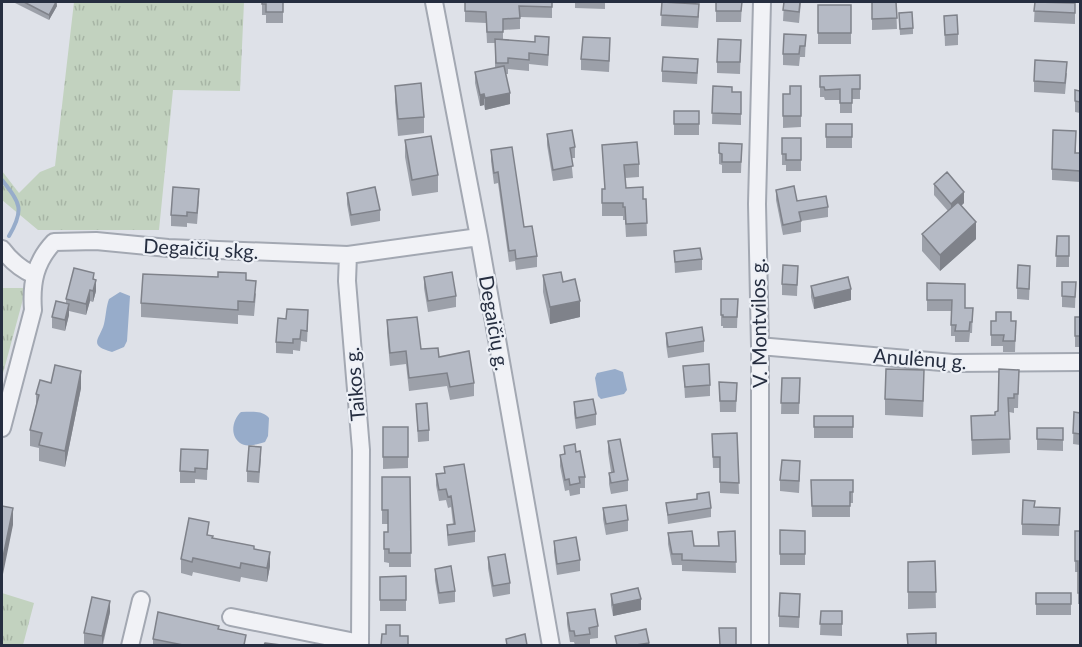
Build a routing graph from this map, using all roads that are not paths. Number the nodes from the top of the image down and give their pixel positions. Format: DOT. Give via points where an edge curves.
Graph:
graph roads {
  1 [pos="434,2"];
  2 [pos="762,2"];
  3 [pos="479,237"];
  4 [pos="2,249"];
  5 [pos="348,255"];
  6 [pos="34,275"];
  7 [pos="760,346"];
  8 [pos="1080,362"];
  9 [pos="2,419"];
  10 [pos="141,600"];
  11 [pos="231,617"];
  12 [pos="360,644"];
  13 [pos="130,645"];
  14 [pos="551,645"];
  15 [pos="760,645"];
  1 -- 3 [label="street, Degaičių g."];
  2 -- 7 [label="street, V. Montvilos g." via="757,204"];
  3 -- 5 [label="street"];
  3 -- 14 [label="street, Degaičių g."];
  4 -- 6 [label="street" via="11,261"];
  5 -- 6 [label="street, Degaičių skg." via="54,242"];
  5 -- 12 [label="street, Taikos g." via="346,281 361,450"];
  6 -- 9 [label="street" via="33,310"];
  7 -- 8 [label="street, Anulėnų g." via="953,363"];
  7 -- 15 [label="street, V. Montvilos g."];
  10 -- 13 [label="street"];
  11 -- 12 [label="street"];
}
